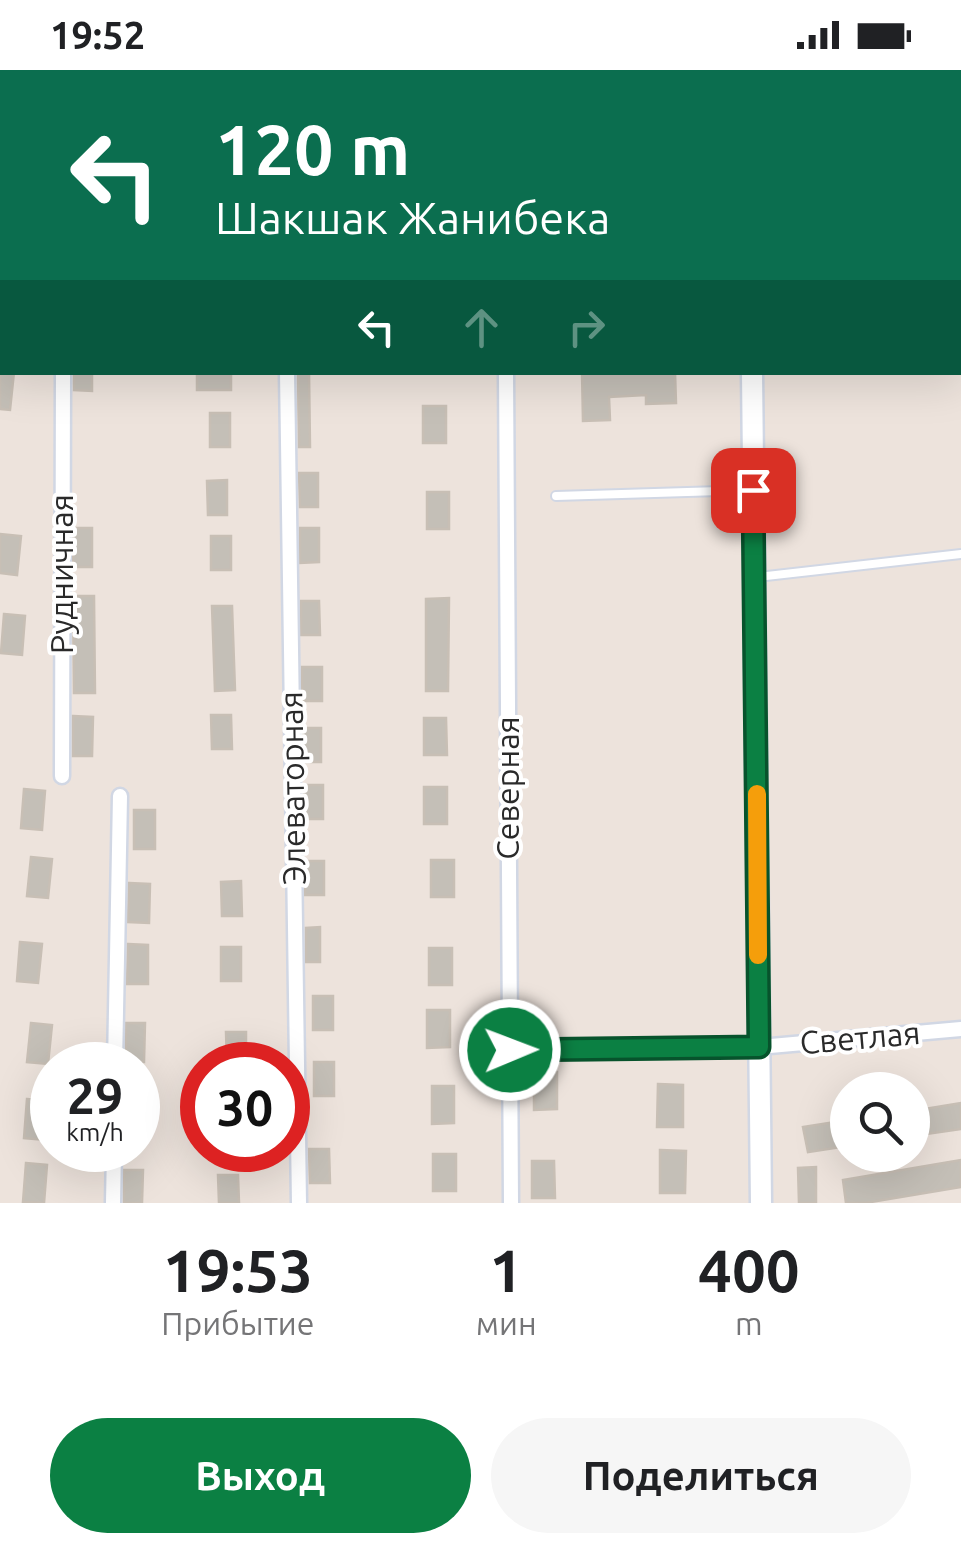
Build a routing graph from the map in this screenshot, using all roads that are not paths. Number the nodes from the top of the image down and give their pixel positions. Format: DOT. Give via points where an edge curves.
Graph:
graph roads {
  1 [pos="63,375"];
  2 [pos="287,375"];
  3 [pos="506,375"];
  4 [pos="752,375"];
  5 [pos="753,490"];
  6 [pos="556,496"];
  7 [pos="961,554"];
  8 [pos="754,577"];
  9 [pos="62,776"];
  10 [pos="120,796"];
  11 [pos="961,1030"];
  12 [pos="115,1042"];
  13 [pos="759,1047"];
  14 [pos="510,1050"];
  15 [pos="114,1172"];
  16 [pos="113,1203"];
  17 [pos="299,1203"];
  18 [pos="510,1203"];
  19 [pos="761,1203"];
  1 -- 9 [label="street, Рудничная"];
  2 -- 17 [label="street, Элеваторная"];
  3 -- 14 [label="street, Северная"];
  4 -- 5 [label="main road"];
  5 -- 6 [label="lane"];
  5 -- 8 [label="main road"];
  7 -- 8 [label="lane"];
  8 -- 13 [label="main road"];
  10 -- 12 [label="street"];
  11 -- 13 [label="street, Светлая"];
  13 -- 14 [label="street, Светлая"];
  13 -- 19 [label="main road"];
  14 -- 18 [label="street, Северная"];
  15 -- 16 [label="street"];
}
